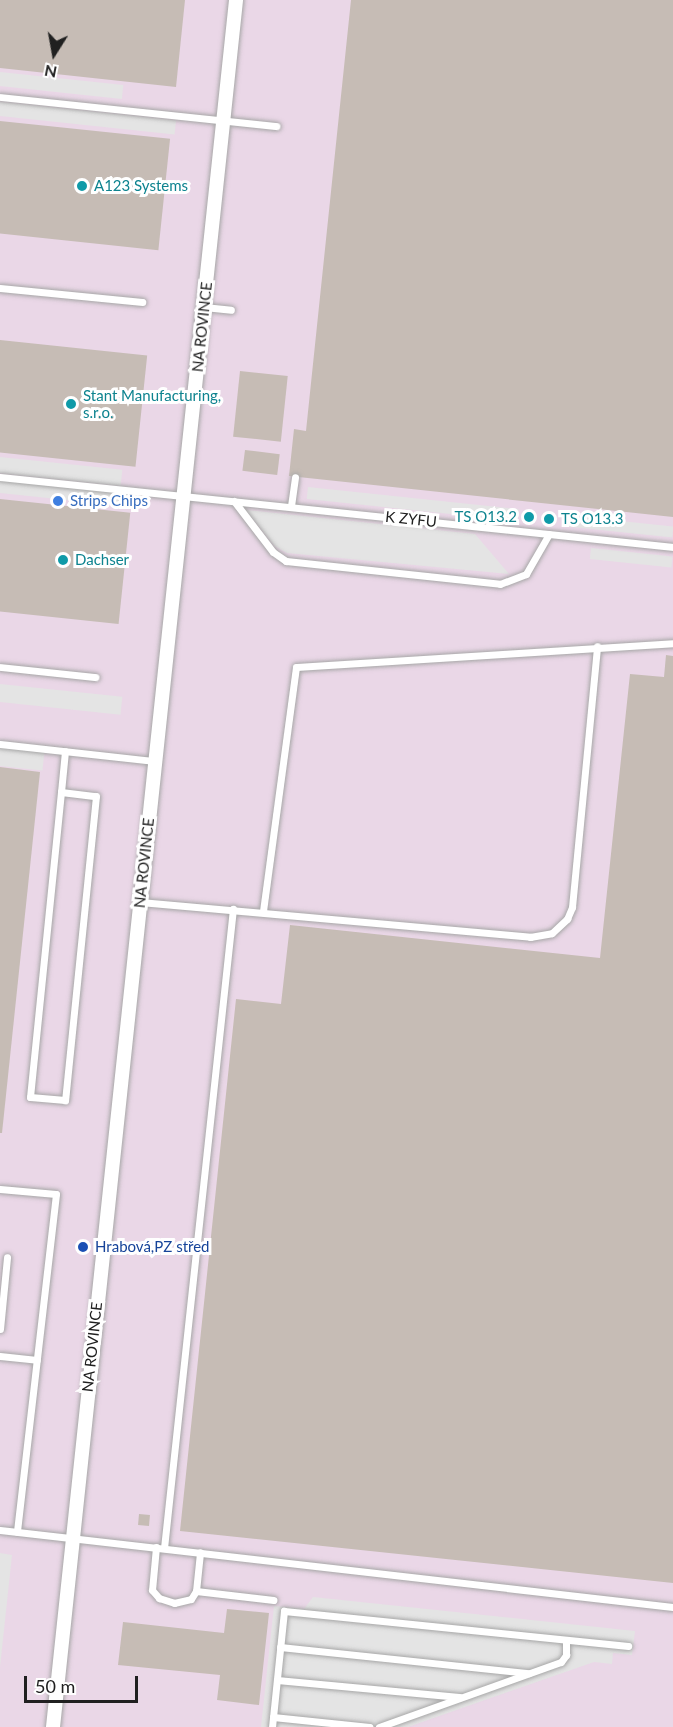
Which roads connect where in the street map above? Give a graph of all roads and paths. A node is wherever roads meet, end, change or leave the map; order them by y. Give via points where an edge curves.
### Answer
1 (236, 0) edge
2 (0, 97) edge
3 (222, 121) junction
4 (276, 126) dead end
5 (0, 288) edge
6 (142, 302) dead end
7 (204, 307) junction
8 (231, 310) dead end
9 (0, 477) edge
10 (295, 477) dead end
11 (185, 496) junction
12 (234, 501) junction
13 (291, 506) junction
14 (549, 534) junction
15 (673, 547) edge
16 (673, 643) edge
17 (597, 646) junction
18 (0, 667) edge
19 (95, 677) dead end
20 (0, 744) edge
21 (65, 751) junction
22 (155, 761) junction
23 (61, 792) junction
24 (140, 902) junction
25 (233, 909) junction
26 (263, 911) junction
27 (0, 1189) edge
28 (7, 1257) dead end
29 (0, 1329) edge
30 (0, 1356) edge
31 (37, 1360) junction
32 (0, 1530) edge
33 (17, 1532) junction
34 (72, 1538) junction
35 (160, 1548) junction
36 (200, 1552) junction
37 (196, 1591) junction
38 (273, 1600) dead end
39 (673, 1607) edge
40 (567, 1640) junction
41 (628, 1646) dead end
42 (280, 1647) junction
43 (530, 1673) junction
44 (277, 1680) junction
45 (461, 1697) junction
46 (273, 1717) junction
47 (53, 1727) edge
48 (272, 1727) edge
49 (369, 1727) edge
50 (379, 1727) edge

1 - 3 street, NA ROVINCE
2 - 3 lane
3 - 4 lane
3 - 7 street, NA ROVINCE
5 - 6 lane
7 - 8 lane
7 - 11 street, NA ROVINCE
9 - 11 lane, K ZYFU
10 - 13 lane
11 - 12 lane, K ZYFU
11 - 22 street, NA ROVINCE
12 - 13 lane, K ZYFU
12 - 14 lane via 273,552 286,561 429,577 512,582 535,564
13 - 14 lane, K ZYFU
14 - 15 lane, K ZYFU
16 - 17 lane
17 - 26 lane via 296,667
17 - 26 lane via 572,908 561,927 530,937
18 - 19 lane
20 - 21 lane
21 - 22 lane
21 - 23 lane
22 - 24 street, NA ROVINCE
23 - 23 lane via 30,1097 65,1100 96,796
24 - 25 lane
24 - 34 street, NA ROVINCE
25 - 26 lane
25 - 35 lane
27 - 31 lane via 56,1194
28 - 29 lane
30 - 31 lane
31 - 33 lane
32 - 33 lane
33 - 34 lane
34 - 35 lane
34 - 47 street, NA ROVINCE
35 - 36 lane
35 - 37 lane via 152,1590 159,1598 184,1602
36 - 37 lane
36 - 39 lane
37 - 38 lane
40 - 41 lane
40 - 42 lane via 284,1611
40 - 43 lane via 561,1662
42 - 43 lane
42 - 44 lane
43 - 45 lane
44 - 45 lane
44 - 46 lane
45 - 50 lane
46 - 48 lane
46 - 49 lane

